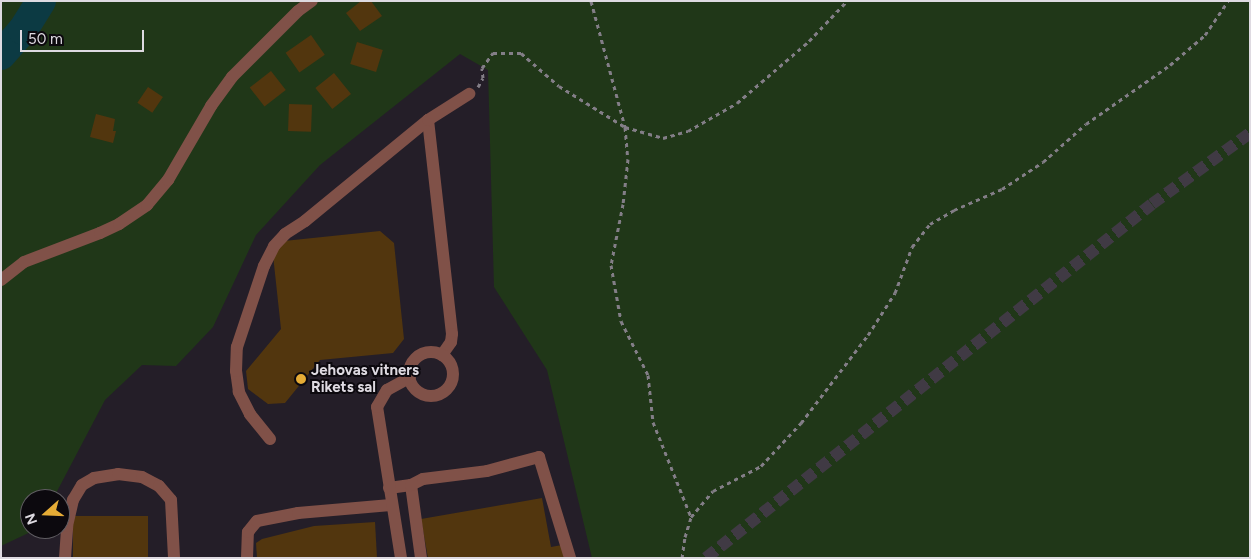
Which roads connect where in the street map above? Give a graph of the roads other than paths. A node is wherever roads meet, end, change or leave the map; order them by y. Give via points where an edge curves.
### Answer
1 (312, 1) edge
2 (469, 94) road end
3 (428, 120) junction
4 (1, 280) edge
5 (442, 355) junction
6 (410, 376) junction
7 (270, 439) dead end
8 (410, 485) junction
9 (389, 488) junction
10 (391, 505) junction
11 (65, 558) edge
12 (174, 558) edge
13 (247, 558) edge
14 (400, 558) edge
15 (421, 558) edge
16 (570, 558) edge

1 - 4 lane via 232,77 211,106 168,180 147,205 120,224 24,262
2 - 3 lane
3 - 5 lane via 451,325 451,342
3 - 7 lane via 285,234 269,255 237,347 236,371 240,392 250,414
5 - 6 lane via 431,352 421,355 413,362
5 - 6 lane via 451,365 453,375 449,386 441,393 431,396 420,392
6 - 9 lane via 387,390 377,407
8 - 9 lane
8 - 15 lane
8 - 16 lane via 424,479 487,471 540,457
9 - 10 lane
10 - 13 lane via 298,513 257,521 248,532
10 - 14 lane
11 - 12 lane via 73,500 82,485 94,478 118,474 142,477 159,486 171,500

